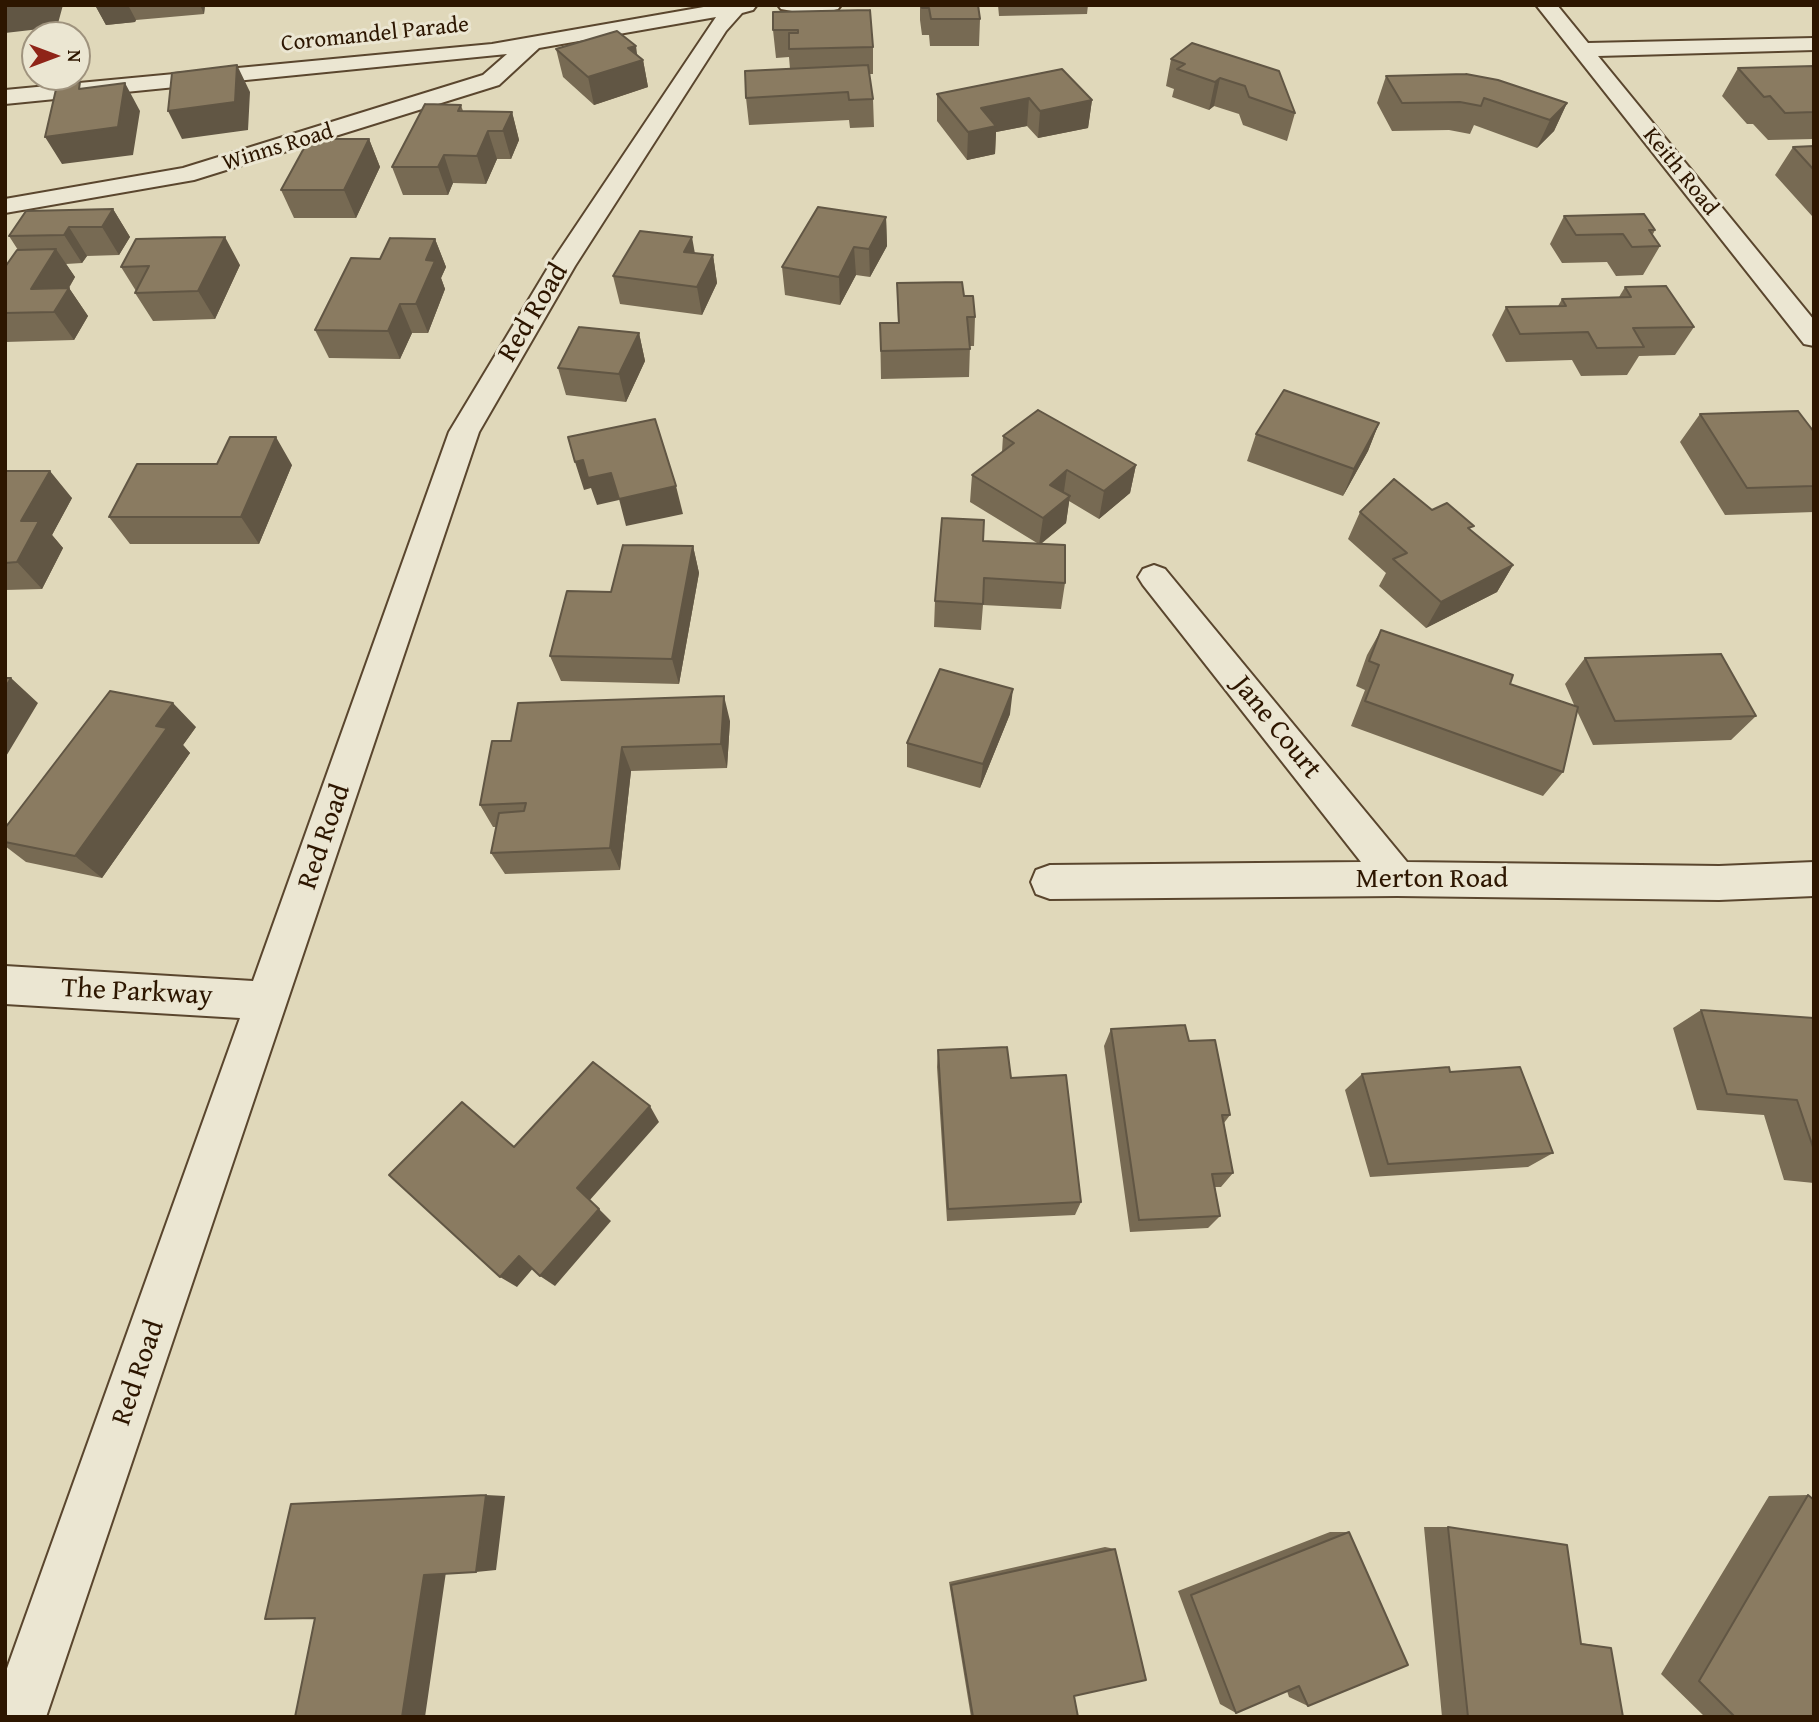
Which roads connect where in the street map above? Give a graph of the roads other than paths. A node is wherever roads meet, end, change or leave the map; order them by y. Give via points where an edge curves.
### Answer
1 (788, 5) edge
2 (831, 5) edge
3 (1546, 5) edge
4 (741, 7) edge
5 (1814, 44) edge
6 (1582, 50) junction
7 (500, 58) junction
8 (5, 97) edge
9 (5, 206) edge
10 (1814, 338) edge
11 (1154, 577) dead end
12 (1397, 879) junction
13 (1814, 879) edge
14 (1050, 882) dead end
15 (5, 985) edge
16 (269, 1001) junction
17 (19, 1717) edge

1 - 2 street via 814,9
3 - 6 street, Keith Road
4 - 7 street, Winns Road via 532,43
4 - 16 street, Red Road via 718,28 562,266 464,432
5 - 6 street
6 - 10 street, Keith Road
7 - 8 street, Coromandel Parade
7 - 9 street, Winns Road via 491,80 186,175
11 - 12 street, Jane Court
12 - 13 street, Merton Road via 1719,883
12 - 14 street, Merton Road
15 - 16 street, The Parkway
16 - 17 street, Red Road

